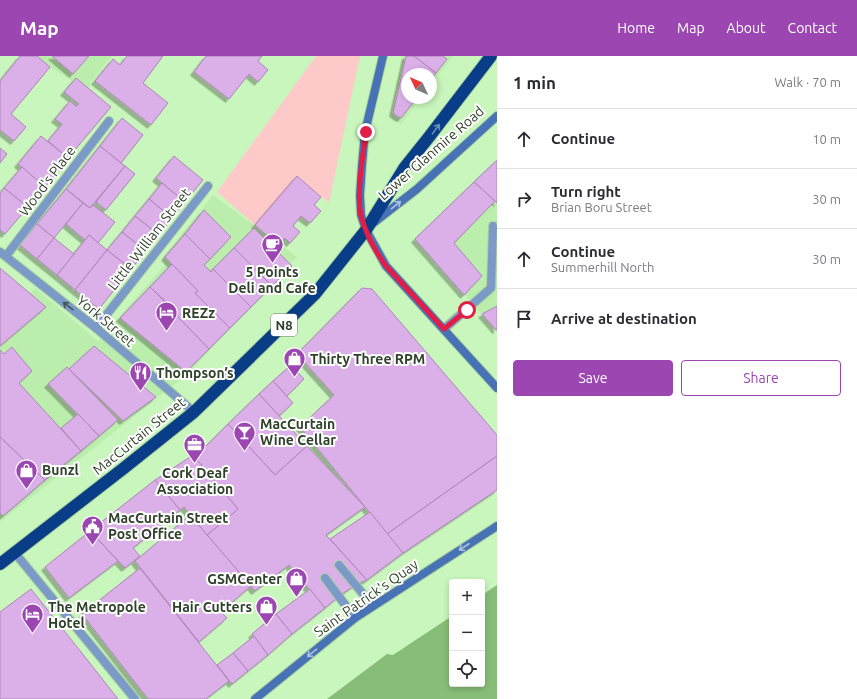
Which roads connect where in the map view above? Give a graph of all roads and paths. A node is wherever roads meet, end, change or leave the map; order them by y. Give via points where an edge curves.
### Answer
1 (383, 56) edge
2 (491, 56) edge
3 (497, 116) edge
4 (109, 121) dead end
5 (208, 186) dead end
6 (494, 226) dead end
7 (366, 230) junction
8 (3, 254) edge
9 (96, 328) junction
10 (444, 329) junction
11 (497, 388) edge
12 (194, 412) junction
13 (497, 526) edge
14 (15, 552) junction
15 (0, 564) edge
16 (339, 565) dead end
17 (325, 578) dead end
18 (374, 606) junction
19 (355, 618) junction
20 (135, 699) edge
21 (255, 699) edge

1 - 7 main road via 366,132 362,165 361,214
7 -> 2 highway, Lower Glanmire Road / N8 via 405,168
7 -> 3 main road, Lower Glanmire Road via 417,189
4 - 8 street, Wood's Place
5 - 9 street, Little William Street
6 - 10 street via 491,288
7 - 10 main road via 386,266
7 - 12 highway, MacCurtain Street / N8 via 321,287
9 -> 8 street, York Street
9 - 12 street, York Street
10 - 11 main road
12 - 14 highway, MacCurtain Street / N8
13 -> 18 main road, Saint Patrick's Quay
14 - 15 highway, MacCurtain Street / N8
14 - 20 street
16 - 18 street
17 - 19 street
18 - 19 main road, Saint Patrick's Quay
19 -> 21 main road, Saint Patrick's Quay

